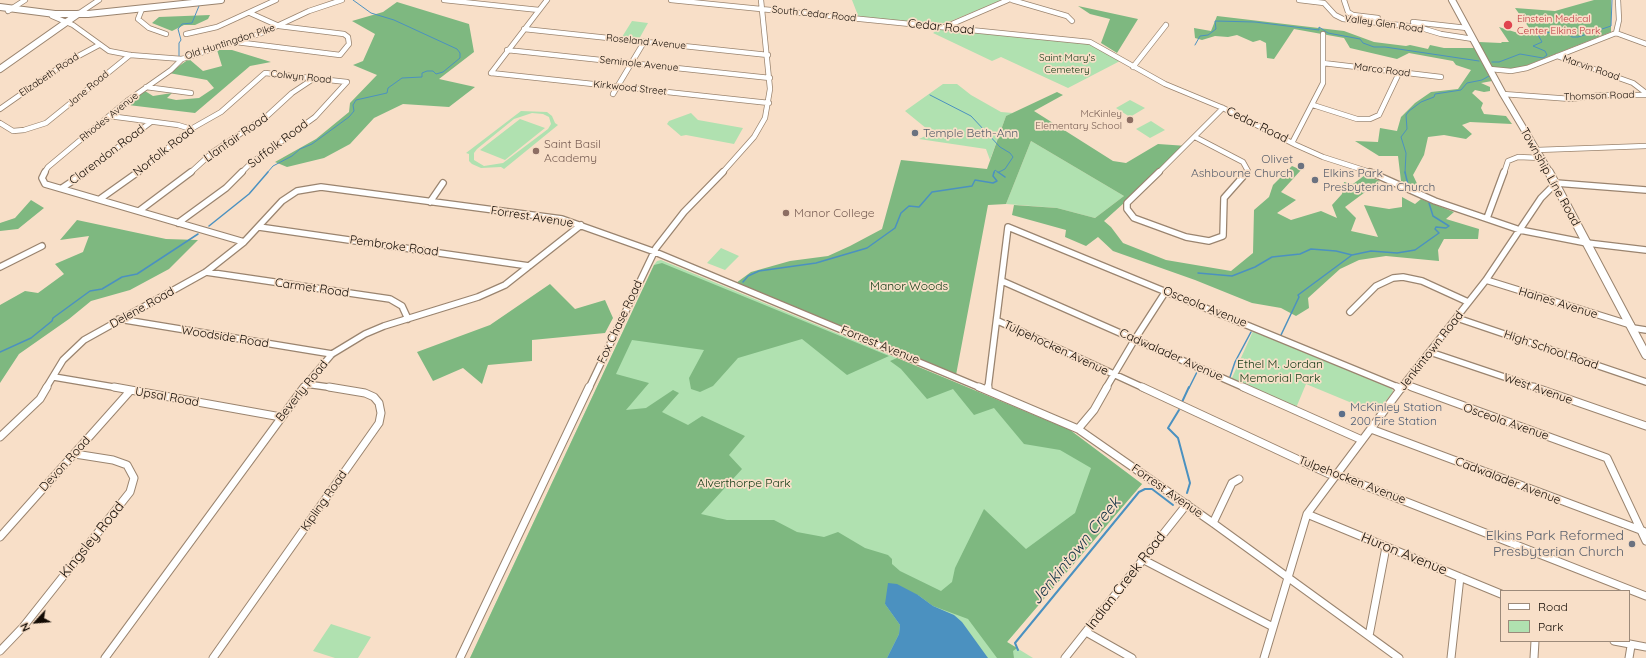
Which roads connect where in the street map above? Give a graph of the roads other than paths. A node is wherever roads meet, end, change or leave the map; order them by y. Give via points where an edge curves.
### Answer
1 (25, 0) edge
2 (99, 0) edge
3 (221, 0) edge
4 (276, 0) edge
5 (342, 0) edge
6 (444, 0) edge
7 (547, 0) edge
8 (671, 0) edge
9 (762, 0) edge
10 (1008, 0) edge
11 (1012, 0) edge
12 (1300, 0) edge
13 (1344, 0) edge
14 (1452, 0) edge
15 (1618, 0) edge
16 (0, 9) edge
17 (142, 9) junction
18 (762, 9) junction
19 (10, 10) junction
20 (539, 10) junction
21 (250, 13) junction
22 (52, 16) junction
23 (77, 16) junction
24 (866, 20) joint
25 (1072, 21) dead end
26 (69, 22) junction
27 (954, 23) junction
28 (1166, 25) dead end
29 (280, 26) junction
30 (935, 26) junction
31 (945, 27) junction
32 (1468, 28) junction
33 (524, 29) junction
34 (960, 29) junction
35 (1616, 33) junction
36 (166, 34) dead end
37 (186, 34) dead end
38 (1323, 34) dead end
39 (1473, 39) junction
40 (236, 42) junction
41 (644, 42) junction
42 (1646, 44) edge
43 (99, 45) junction
44 (508, 50) junction
45 (130, 55) junction
46 (768, 55) junction
47 (1557, 56) junction
48 (182, 59) junction
49 (632, 63) junction
50 (1324, 63) junction
51 (1133, 67) junction
52 (0, 69) edge
53 (1490, 69) junction
54 (1399, 72) junction
55 (265, 74) joint
56 (1441, 77) dead end
57 (770, 78) junction
58 (313, 79) junction
59 (337, 81) joint
60 (616, 86) junction
61 (146, 87) junction
62 (191, 93) dead end
63 (613, 94) dead end
64 (1503, 94) junction
65 (1646, 94) edge
66 (769, 103) junction
67 (1313, 105) junction
68 (1223, 108) junction
69 (0, 109) edge
70 (109, 116) junction
71 (151, 122) junction
72 (0, 123) edge
73 (190, 130) junction
74 (1195, 137) junction
75 (1292, 143) junction
76 (1646, 146) edge
77 (1537, 150) junction
78 (1542, 158) junction
79 (443, 183) dead end
80 (1556, 183) junction
81 (62, 188) junction
82 (1646, 190) edge
83 (297, 191) joint
84 (100, 199) junction
85 (430, 202) junction
86 (139, 211) junction
87 (1487, 218) junction
88 (178, 223) junction
89 (582, 225) junction
90 (259, 226) junction
91 (1520, 230) junction
92 (244, 242) junction
93 (1587, 243) junction
94 (42, 246) dead end
95 (1646, 250) edge
96 (655, 252) junction
97 (529, 266) junction
98 (0, 267) edge
99 (206, 272) junction
100 (1486, 280) junction
101 (1002, 281) junction
102 (1166, 291) junction
103 (1468, 302) junction
104 (1350, 312) dead end
105 (1457, 318) junction
106 (119, 319) junction
107 (408, 319) junction
108 (998, 321) junction
109 (1632, 327) junction
110 (1646, 330) edge
111 (1135, 339) junction
112 (1430, 352) junction
113 (332, 354) junction
114 (1646, 355) edge
115 (1114, 375) junction
116 (54, 378) junction
117 (1646, 382) edge
118 (306, 384) junction
119 (1403, 387) junction
120 (988, 390) junction
121 (130, 391) junction
122 (281, 417) junction
123 (1646, 426) edge
124 (1078, 429) junction
125 (1370, 429) junction
126 (0, 437) edge
127 (1362, 440) junction
128 (75, 454) junction
129 (1338, 475) junction
130 (1239, 479) dead end
131 (1187, 504) junction
132 (1308, 514) junction
133 (1213, 523) junction
134 (1644, 531) edge
135 (0, 537) edge
136 (1646, 541) edge
137 (1386, 547) junction
138 (1142, 559) junction
139 (1460, 577) junction
140 (1288, 579) junction
141 (1500, 594) edge
142 (1646, 596) edge
143 (1273, 627) junction
144 (1086, 632) junction
145 (1369, 636) junction
146 (1535, 642) edge
147 (1617, 642) edge
148 (1631, 646) junction
149 (1646, 647) edge
150 (0, 651) edge
151 (105, 658) edge
152 (213, 658) edge
153 (460, 658) edge
154 (1065, 658) edge
155 (1132, 658) edge
156 (1264, 658) edge
157 (1399, 658) edge
158 (1451, 658) edge
159 (1534, 658) edge
160 (1629, 658) edge

1 - 19 street
2 - 23 street
3 - 17 main road
4 - 21 street
5 - 29 street, Old Huntingdon Pike via 309,11
6 - 20 street
7 - 20 street
8 - 18 street, South Cedar Road
9 - 18 street, Fox Chase Road
10 - 27 street
11 - 25 street via 1067,16
12 - 39 street, Valley Glen Road via 1324,4 1343,19 1418,27
13 - 32 street via 1348,12 1353,15
14 - 32 main road, Township Line Road
15 - 35 street via 1619,20
16 - 19 main road
17 - 23 main road
17 - 36 street via 138,19 149,28
18 - 24 street, South Cedar Road
18 - 46 street, Fox Chase Road
19 - 22 main road
19 - 23 main road
20 - 33 street
21 - 29 street
21 - 37 street via 217,27
22 - 23 main road
22 - 26 street, Old Huntingdon Pike
23 - 26 main road
24 - 30 street, Cedar Road
26 - 43 street, Old Huntingdon Pike
26 - 52 main road
27 - 30 street
27 - 31 street
27 - 34 street
28 - 51 street
29 - 40 street, Old Huntingdon Pike
29 - 40 street via 344,34 348,37 349,44 340,55
30 - 31 street, Cedar Road
31 - 34 street, Cedar Road
32 - 39 main road, Township Line Road
33 - 41 street, Roseland Avenue
33 - 44 street
34 - 51 street, Cedar Road via 1090,42
35 - 42 street
35 - 47 street
38 - 50 street
39 - 53 main road, Township Line Road
40 - 48 street, Old Huntingdon Pike
41 - 46 street, Roseland Avenue
41 - 49 street
43 - 45 street, Old Huntingdon Pike via 109,51
43 - 69 street, Elizabeth Road via 67,62
44 - 49 street, Seminole Avenue
44 - 60 street, Kirkwood Street via 491,73
45 - 48 street, Old Huntingdon Pike
45 - 72 street, Jane Road via 46,123 13,131
46 - 57 street, Fox Chase Road
47 - 53 street via 1527,68 1511,71
47 - 65 street, Marvin Road via 1633,83
48 - 61 street, Rhodes Avenue
49 - 57 street, Seminole Avenue
49 - 60 street
50 - 54 street, Marco Road
50 - 67 street via 1324,84
51 - 68 street, Cedar Road via 1165,84
53 - 64 main road, Township Line Road
54 - 56 street, Marco Road
54 - 67 street via 1379,115 1370,119 1357,119
55 - 58 street, Colwyn Road
55 - 73 street, Norfolk Road via 222,112
57 - 66 street, Fox Chase Road
58 - 59 street, Colwyn Road
58 - 86 street, Llanfair Road via 292,93 267,116 213,152 183,179
59 - 88 street, Suffolk Road via 347,82 346,86 315,117 250,164 226,188
60 - 63 street
60 - 66 street, Kirkwood Street
61 - 62 street
61 - 70 street, Rhodes Avenue
64 - 65 street, Thomson Road via 1571,99
64 - 77 main road, Township Line Road
66 - 96 street, Fox Chase Road via 756,135 672,225
67 - 75 street
68 - 74 street
68 - 75 street, Cedar Road
70 - 71 street
70 - 81 street, Rhodes Avenue via 43,174 45,184
71 - 73 street via 178,125
71 - 81 street, Clarendon Road via 106,158
73 - 84 street, Norfolk Road via 156,159
74 - 74 street via 1248,167 1247,174 1224,198 1222,236 1208,241 1186,237 1141,221 1134,218 1127,209 1127,203
75 - 87 street, Cedar Road via 1323,157 1370,172 1435,201
76 - 77 street
77 - 78 main road, Township Line Road
78 - 80 main road, Township Line Road
78 - 87 street via 1518,157 1508,161
79 - 85 street
80 - 82 street
80 - 91 street, Jenkintown Road via 1541,198
80 - 93 main road, Township Line Road
81 - 84 street
83 - 85 street, Forrest Avenue via 321,187
83 - 90 street, Delene Road via 282,201
84 - 86 street
85 - 89 street, Forrest Avenue via 562,219
86 - 88 street
87 - 91 street, Cedar Road
88 - 92 street
89 - 96 street, Forrest Avenue
89 - 97 street, Beverly Road
90 - 92 street, Delene Road
90 - 97 street, Pembroke Road
91 - 93 street, Cedar Road
91 - 100 street, Jenkintown Road
92 - 99 street, Delene Road
93 - 95 street, Cedar Road
93 - 109 main road, Township Line Road
94 - 98 street
96 - 120 street, Forrest Avenue
96 - 153 street, Fox Chase Road
97 - 107 street, Beverly Road via 493,291
99 - 106 street, Delene Road
99 - 107 street, Carmet Road via 390,299 402,306
100 - 103 street, Jenkintown Road
100 - 109 street, Haines Avenue
101 - 102 street, Osceola Avenue via 1008,227
101 - 108 street
101 - 111 street, Cadwalader Avenue
102 - 111 street
102 - 119 street, Osceola Avenue
103 - 104 street via 1422,281 1403,277 1393,278 1376,286
103 - 105 street, Jenkintown Road
105 - 112 street, Jenkintown Road
105 - 117 street, High School Road
106 - 113 street, Woodside Road
106 - 116 street, Delene Road via 84,340 63,360
107 - 113 street, Beverly Road via 365,334
108 - 115 street, Tulpehocken Avenue
108 - 120 street
109 - 110 street, Haines Avenue
109 - 114 main road, Township Line Road
111 - 115 street
111 - 127 street, Cadwalader Avenue
112 - 119 street, Jenkintown Road
112 - 123 street, West Avenue
113 - 118 street, Beverly Road
115 - 124 street via 1094,410
115 - 129 street, Tulpehocken Avenue via 1329,474
116 - 121 street, Upsal Road
116 - 126 street, Delene Road via 40,399
118 - 122 street, Beverly Road
118 - 152 street, Kipling Road via 365,393 374,397 382,413 379,423
119 - 125 street, Jenkintown Road
119 - 134 street, Osceola Avenue via 1607,458
120 - 124 street, Forrest Avenue
121 - 122 street, Upsal Road
121 - 128 street, Devon Road
122 - 151 street, Beverly Road
124 - 131 street, Forrest Avenue
125 - 127 street, Jenkintown Road
125 - 134 street, Cadwalader Avenue
127 - 129 street, Jenkintown Road
128 - 135 street, Devon Road
128 - 150 street, Kingsley Road via 127,465 134,478 130,492 23,627
129 - 132 street, Jenkintown Road
129 - 142 street, Tulpehocken Avenue
130 - 133 street via 1232,483
131 - 133 street, Forrest Avenue
131 - 138 street, Indian Creek Road
132 - 137 street, Huron Avenue
132 - 140 street, Jenkintown Road
133 - 140 street, Forrest Avenue
134 - 136 street
137 - 139 street, Huron Avenue
137 - 145 street
138 - 143 street
138 - 144 street, Indian Creek Road
139 - 141 street, Huron Avenue
139 - 158 street
140 - 143 street, Jenkintown Road
140 - 145 street, Forrest Avenue
143 - 156 street, Jenkintown Road
144 - 154 street, Indian Creek Road
144 - 155 street
145 - 157 street, Forrest Avenue
146 - 159 street
147 - 148 street
148 - 149 street
148 - 160 street

